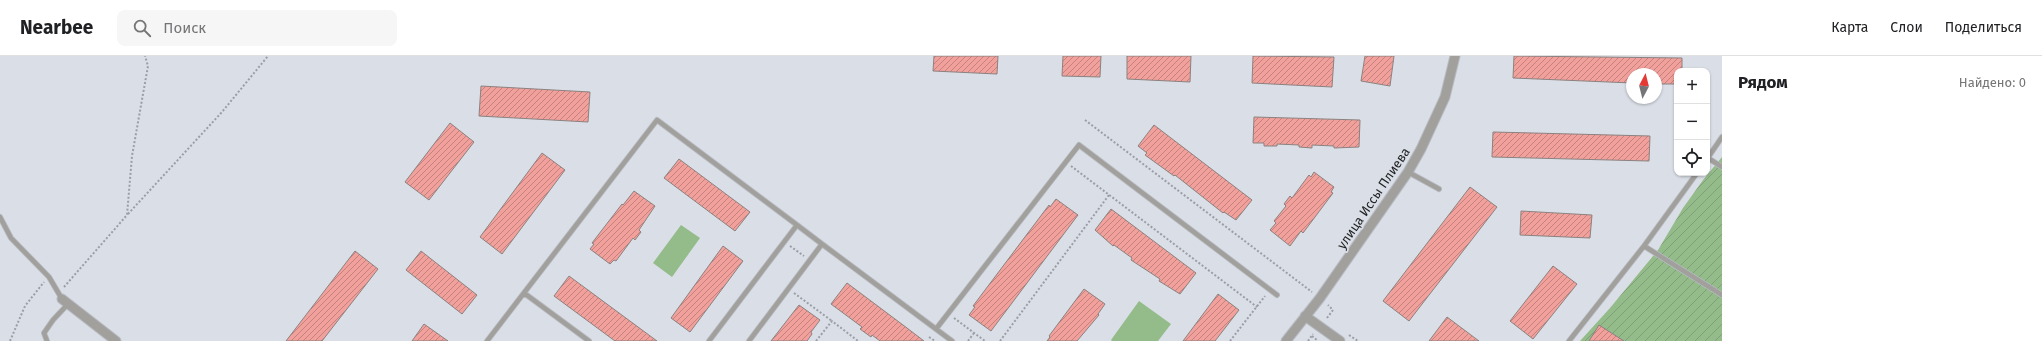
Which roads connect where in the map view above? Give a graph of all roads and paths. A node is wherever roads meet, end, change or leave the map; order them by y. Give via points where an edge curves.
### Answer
1 (146, 56) edge
2 (268, 56) edge
3 (1456, 56) edge
4 (1085, 120) dead end
5 (1722, 137) edge
6 (1710, 154) edge
7 (1710, 160) edge
8 (1066, 162) junction
9 (1722, 167) edge
10 (1408, 172) junction
11 (1695, 176) edge
12 (1439, 189) dead end
13 (1109, 195) junction
14 (127, 215) junction
15 (0, 217) edge
16 (797, 225) junction
17 (785, 241) junction
18 (822, 244) junction
19 (1644, 246) junction
20 (810, 260) junction
21 (49, 277) junction
22 (788, 288) junction
23 (1270, 290) junction
24 (524, 293) junction
25 (1277, 295) dead end
26 (1722, 295) edge
27 (1320, 298) junction
28 (63, 299) junction
29 (1257, 306) junction
30 (948, 313) junction
31 (1305, 316) junction
32 (1326, 319) dead end
33 (832, 321) junction
34 (936, 329) junction
35 (974, 333) junction
36 (1312, 336) dead end
37 (929, 337) dead end
38 (1336, 340) edge
39 (10, 341) edge
40 (47, 341) edge
41 (116, 341) edge
42 (487, 341) edge
43 (588, 341) edge
44 (709, 341) edge
45 (749, 341) edge
46 (816, 341) edge
47 (858, 341) edge
48 (935, 341) edge
49 (952, 341) edge
50 (968, 341) edge
51 (985, 341) edge
52 (1000, 341) edge
53 (1230, 341) edge
54 (1286, 341) edge
55 (1318, 341) edge
56 (1569, 341) edge

1 - 14 path via 148,66 132,156
2 - 14 path via 222,112
3 - 10 street, улица Иссы Плиева via 1445,97
4 - 27 path
5 - 6 lane
7 - 9 lane
8 - 13 path
8 - 23 lane via 1079,145
8 - 30 lane
10 - 12 lane
10 - 27 street, улица Иссы Плиева
11 - 19 lane
13 - 29 path
13 - 52 path
14 - 28 path
15 - 21 lane via 11,238
16 - 17 lane
16 - 18 lane
16 - 24 lane via 658,120
17 - 20 path
17 - 44 lane
18 - 20 lane
18 - 34 lane
19 - 26 lane
19 - 56 lane
20 - 22 lane
21 - 28 lane
21 - 39 path via 25,306
22 - 33 path
22 - 45 lane
23 - 25 lane
23 - 29 path
24 - 42 lane
24 - 43 lane
27 - 31 street, улица Иссы Плиева
27 - 32 path via 1333,310
28 - 40 lane via 44,334
28 - 41 street
29 - 53 path
30 - 34 lane
30 - 35 path
31 - 38 street
31 - 54 street, улица Иссы Плиева
33 - 46 path
33 - 47 path
34 - 49 lane
35 - 50 path
35 - 51 path
36 - 55 path
37 - 48 path

